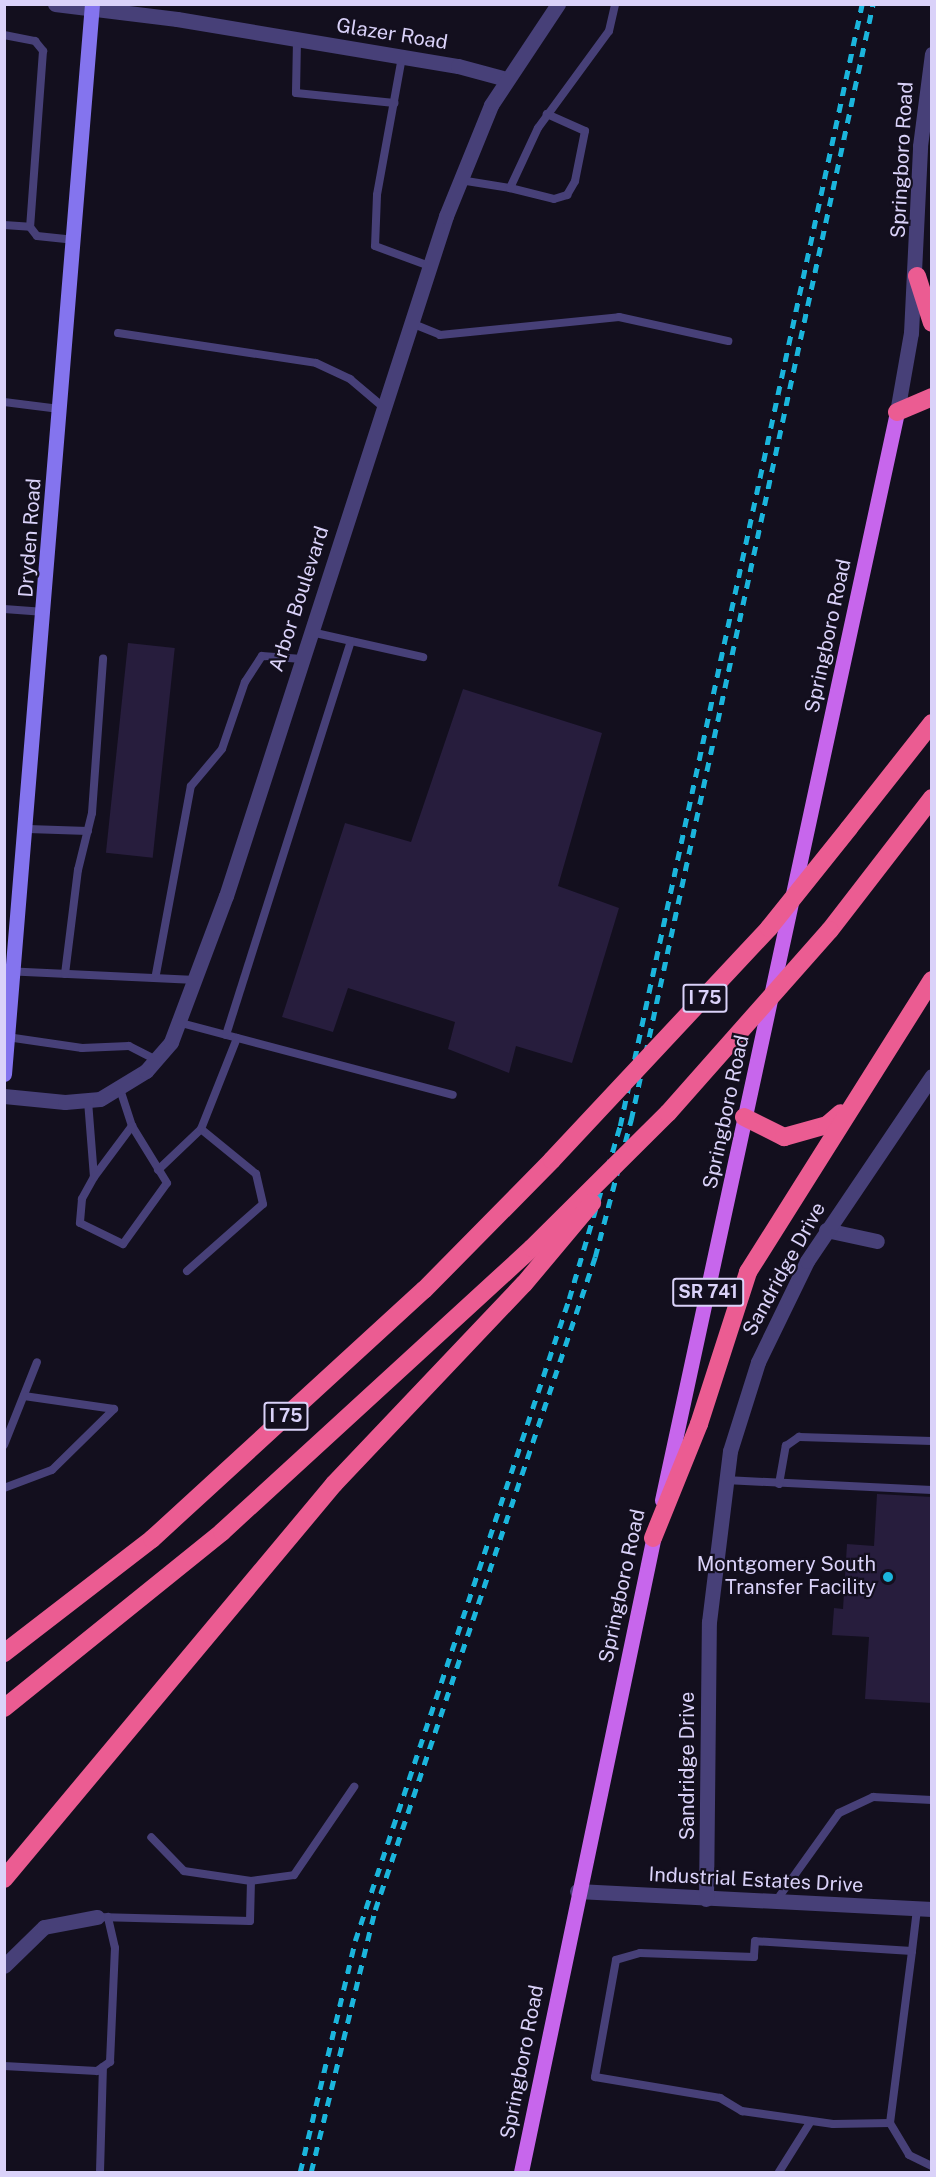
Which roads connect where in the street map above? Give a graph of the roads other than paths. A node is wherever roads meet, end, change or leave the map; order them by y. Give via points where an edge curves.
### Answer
1 (55, 4) edge
2 (558, 4) edge
3 (615, 4) edge
4 (92, 6) edge
5 (4, 34) edge
6 (297, 40) junction
7 (932, 54) edge
8 (402, 57) junction
9 (506, 79) junction
10 (394, 103) junction
11 (547, 114) junction
12 (460, 180) junction
13 (510, 188) junction
14 (4, 225) edge
15 (30, 227) junction
16 (74, 241) junction
17 (429, 266) junction
18 (917, 276) junction
19 (410, 323) junction
20 (932, 323) edge
21 (118, 333) dead end
22 (728, 341) dead end
23 (932, 397) edge
24 (4, 402) edge
25 (382, 406) junction
26 (61, 409) junction
27 (897, 412) junction
28 (4, 609) edge
29 (46, 612) junction
30 (311, 632) junction
31 (351, 641) junction
32 (423, 657) dead end
33 (103, 658) dead end
34 (302, 659) junction
35 (932, 723) edge
36 (932, 798) edge
37 (28, 829) junction
38 (88, 831) junction
39 (8, 970) edge
40 (65, 974) junction
41 (156, 974) junction
42 (196, 980) junction
43 (932, 981) edge
44 (181, 1023) junction
45 (226, 1035) junction
46 (8, 1037) junction
47 (237, 1038) junction
48 (157, 1060) junction
49 (4, 1074) edge
50 (932, 1076) edge
51 (120, 1089) junction
52 (453, 1095) dead end
53 (4, 1096) edge
54 (857, 1096) junction
55 (88, 1101) junction
56 (668, 1113) junction
57 (744, 1117) junction
58 (132, 1126) junction
59 (201, 1130) junction
60 (158, 1170) junction
61 (94, 1177) junction
62 (826, 1230) junction
63 (877, 1241) dead end
64 (187, 1271) dead end
65 (37, 1362) dead end
66 (24, 1396) junction
67 (932, 1441) edge
68 (4, 1445) edge
69 (724, 1480) junction
70 (779, 1484) junction
71 (4, 1488) edge
72 (932, 1490) edge
73 (653, 1538) junction
74 (4, 1653) edge
75 (4, 1708) edge
76 (354, 1787) dead end
77 (932, 1800) edge
78 (151, 1837) dead end
79 (4, 1879) edge
80 (251, 1881) junction
81 (578, 1891) junction
82 (706, 1899) junction
83 (776, 1902) junction
84 (924, 1909) edge
85 (102, 1917) junction
86 (912, 1951) junction
87 (4, 1966) edge
88 (4, 2067) edge
89 (103, 2067) junction
90 (811, 2121) junction
91 (890, 2123) junction
92 (932, 2166) edge
93 (100, 2172) edge
94 (521, 2172) edge
95 (779, 2172) edge

1 - 4 street, Glazer Road
2 - 9 street, Arbor Boulevard
3 - 11 lane via 609,31
4 - 6 street, Glazer Road
4 - 16 main road, Dryden Road
5 - 15 lane via 35,40 43,51
6 - 8 street, Glazer Road
6 - 10 lane via 296,93
7 - 18 street, Springboro Road via 920,146
8 - 9 street, Glazer Road
8 - 10 lane
9 - 12 street, Arbor Boulevard
10 - 17 lane via 377,195 375,246
11 - 13 lane
11 - 13 lane via 585,131 567,195 554,199
12 - 13 lane
12 - 17 street, Arbor Boulevard
14 - 15 lane
15 - 16 lane via 38,236
16 - 26 main road, Dryden Road
17 - 19 street, Arbor Boulevard
18 - 20 highway
18 - 27 street, Springboro Road
19 - 22 lane via 440,335 619,316
19 - 25 street, Arbor Boulevard
21 - 25 lane via 316,363 350,379
23 - 27 highway
24 - 26 lane
25 - 30 street, Arbor Boulevard
26 - 29 main road, Dryden Road
27 - 57 main road, Springboro Road / SR 741
28 - 29 lane
29 - 37 main road, Dryden Road
30 - 31 lane
30 - 34 street, Arbor Boulevard
31 - 32 lane
31 - 45 lane
33 - 38 lane
34 - 41 lane via 262,656 245,682 222,749 190,786
34 - 42 street, Arbor Boulevard
35 - 74 highway, I 75, bridge via 770,928 424,1290 160,1531
36 - 56 highway, I 75, bridge via 830,930
37 - 38 lane
37 - 39 main road, Dryden Road
38 - 40 lane via 78,870
39 - 40 lane
39 - 46 main road, Dryden Road
40 - 41 lane
41 - 42 lane
42 - 44 street, Arbor Boulevard
43 - 54 highway
44 - 45 lane
44 - 48 street, Arbor Boulevard
45 - 47 lane
46 - 48 lane via 82,1048 129,1046
46 - 49 main road, Dryden Road
47 - 52 lane
47 - 59 lane
48 - 51 street, Arbor Boulevard
50 - 62 street, Sandridge Drive
51 - 55 street, Arbor Boulevard
51 - 58 lane
53 - 55 street, Arbor Boulevard
54 - 57 highway via 827,1125 801,1136 766,1132
54 - 73 highway via 748,1272 699,1424
55 - 61 lane
56 - 75 highway, I 75, bridge via 532,1248 222,1532
56 - 79 highway, bridge via 524,1284 334,1484
57 - 73 main road, Springboro Road / SR 741
58 - 60 lane
58 - 61 lane
59 - 60 lane
59 - 64 lane via 256,1174 263,1204
60 - 61 lane via 167,1183 123,1244 80,1223 82,1199
62 - 63 street
62 - 69 street, Sandridge Drive via 758,1362
65 - 66 lane
66 - 68 lane
66 - 71 lane via 114,1409 52,1470
67 - 70 lane via 800,1437 786,1446
69 - 70 lane
69 - 82 street, Sandridge Drive via 709,1622
70 - 72 lane
73 - 81 main road, Springboro Road / SR 741
76 - 80 lane via 294,1875
77 - 83 lane via 873,1797 839,1812
78 - 80 lane via 184,1871
80 - 85 lane via 250,1921
81 - 82 street, Industrial Estates Drive
81 - 94 main road, Springboro Road / SR 741
82 - 83 street, Industrial Estates Drive
83 - 84 street, Industrial Estates Drive
84 - 86 lane
85 - 87 street via 44,1927
85 - 89 lane via 115,1948 110,2062
86 - 90 lane via 755,1941 754,1957 640,1953 616,1960 595,2077 720,2098 742,2111
86 - 91 lane
88 - 89 lane via 97,2071
89 - 93 lane
90 - 91 lane
90 - 95 lane
91 - 92 lane via 909,2155

